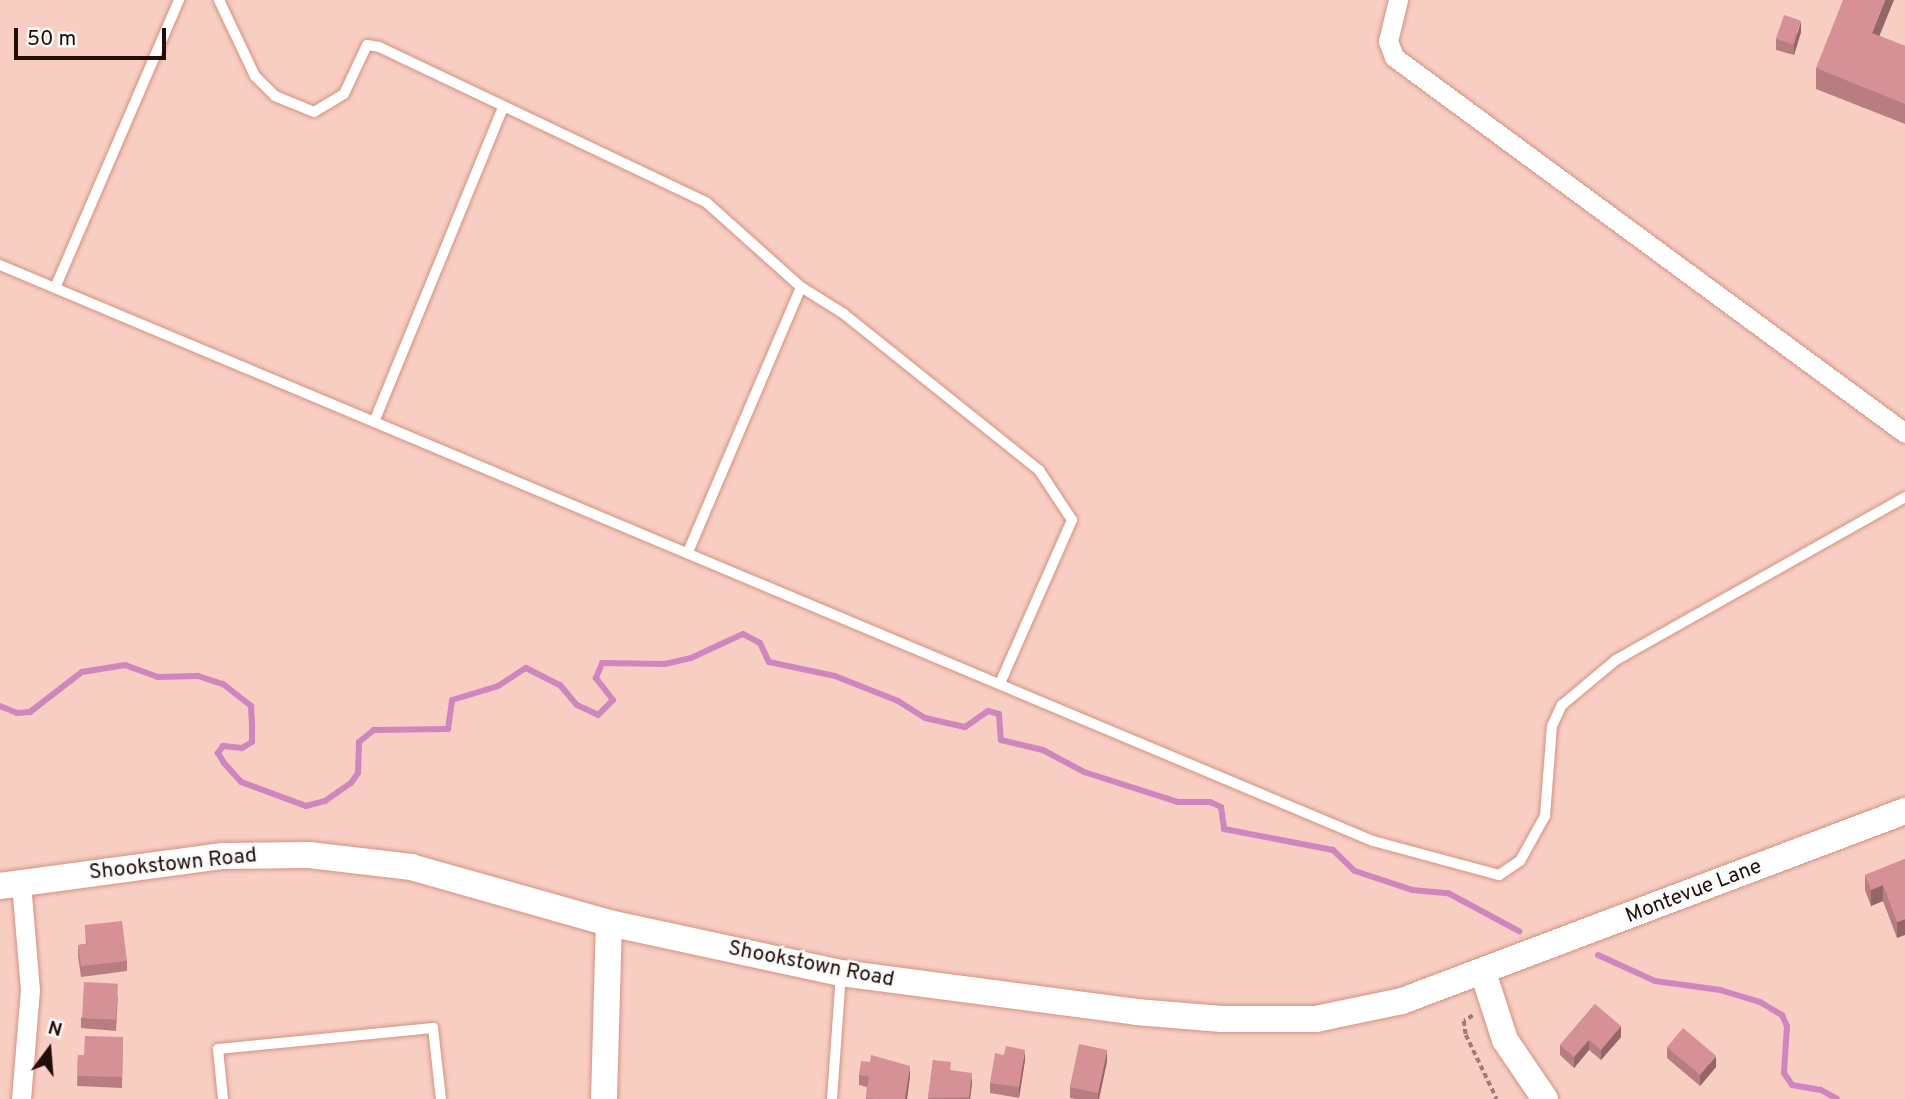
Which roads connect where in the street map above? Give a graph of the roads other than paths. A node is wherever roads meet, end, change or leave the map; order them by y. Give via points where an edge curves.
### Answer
1 (179, 0) edge
2 (219, 0) edge
3 (1398, 0) edge
4 (503, 108) junction
5 (0, 265) edge
6 (801, 287) junction
7 (55, 288) junction
8 (374, 422) junction
9 (1905, 433) edge
10 (1905, 497) edge
11 (688, 552) junction
12 (1000, 682) junction
13 (1905, 811) edge
14 (11, 885) edge
15 (609, 923) junction
16 (1482, 972) junction
17 (841, 974) junction
18 (21, 1099) edge
19 (223, 1099) edge
20 (441, 1099) edge
21 (604, 1099) edge
22 (832, 1099) edge
23 (1545, 1099) edge

1 - 7 lane
2 - 4 lane via 255,76 275,96 314,112 344,94 367,46
3 - 9 street via 1388,41 1394,57
4 - 6 lane via 706,203
4 - 8 lane
5 - 7 lane
6 - 11 lane
6 - 12 lane via 844,314 1039,470 1072,520
7 - 8 lane
8 - 11 lane
10 - 12 lane via 1616,660 1562,705 1552,726 1545,816 1520,861 1499,875 1373,841
11 - 12 lane
13 - 16 street, Montevue Lane
14 - 15 street, Shookstown Road via 223,856 309,855 411,867
14 - 18 street via 30,990
15 - 17 street, Shookstown Road
15 - 21 street
16 - 17 street, Shookstown Road via 1402,1001 1316,1019 1136,1012
16 - 23 street via 1505,1040
17 - 22 lane
19 - 20 lane via 218,1049 433,1028

